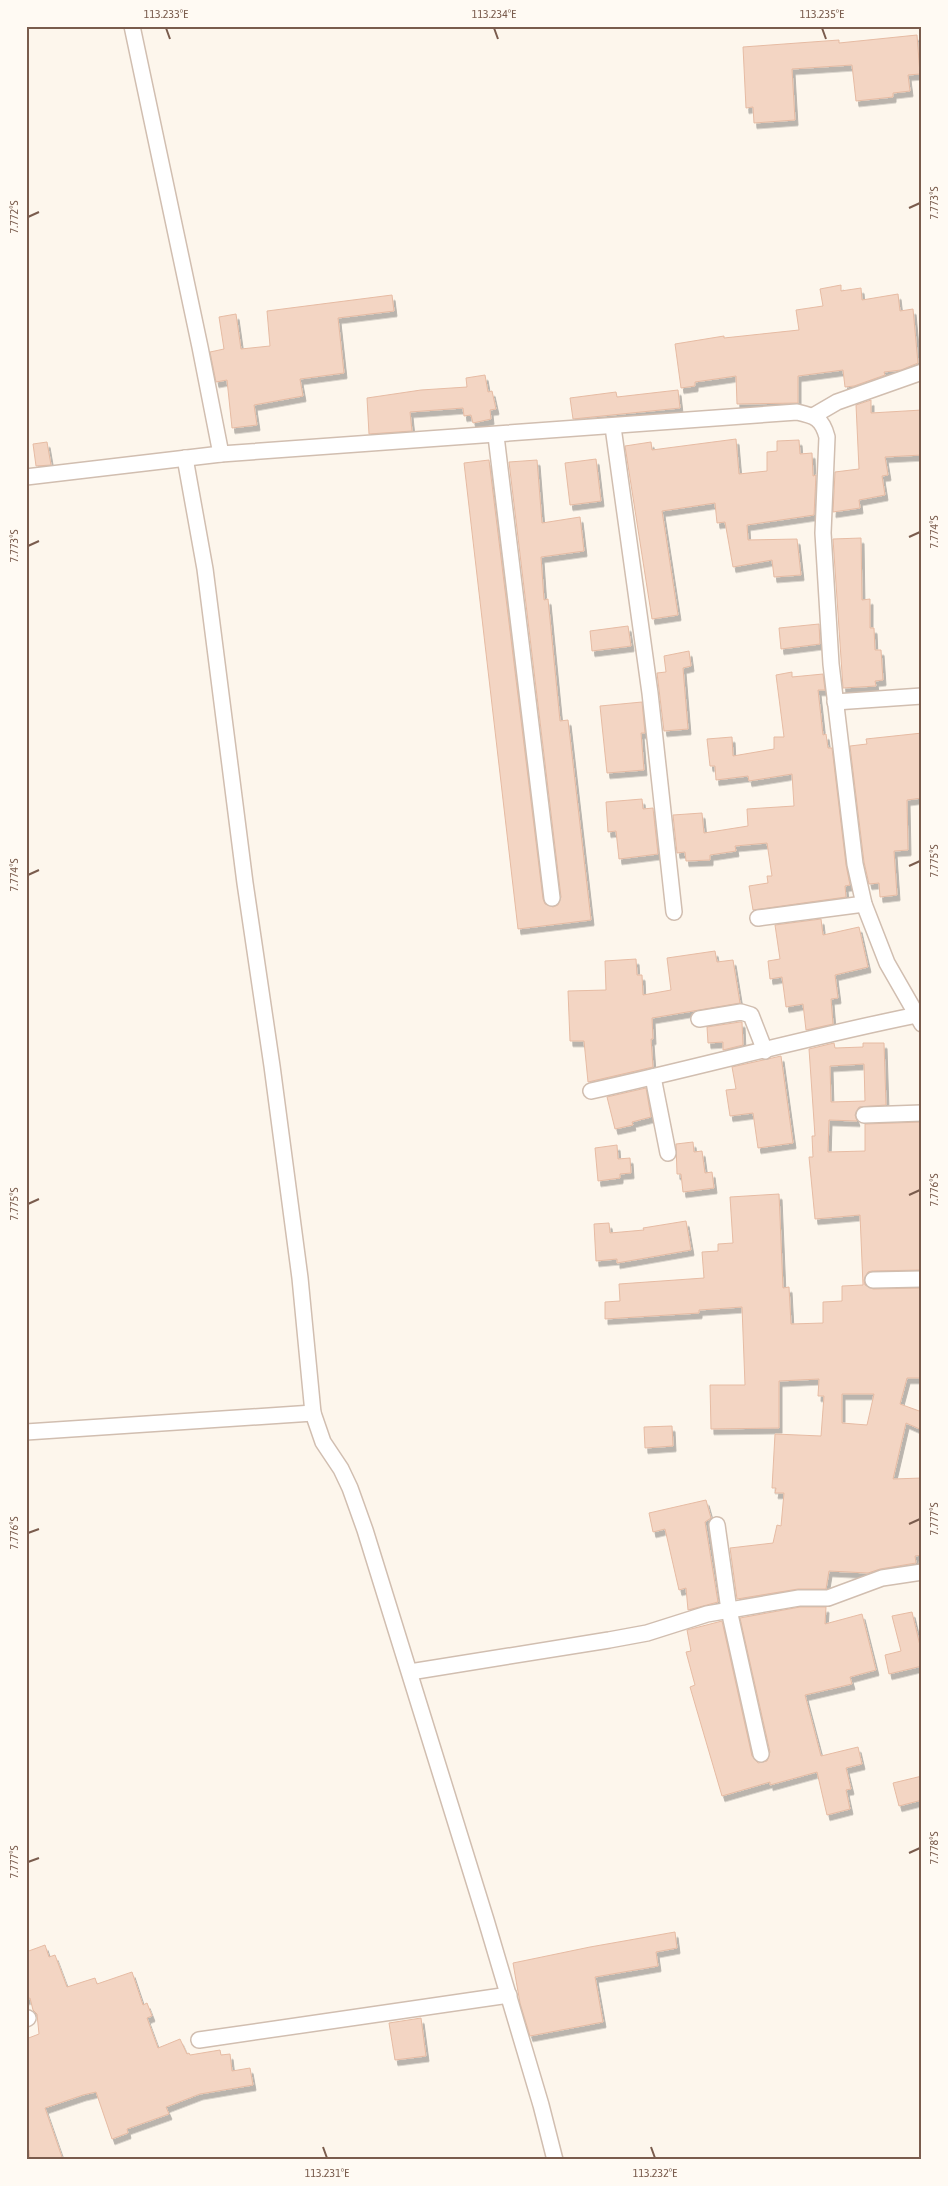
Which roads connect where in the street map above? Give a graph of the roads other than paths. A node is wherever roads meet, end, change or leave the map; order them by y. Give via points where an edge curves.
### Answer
1 (132, 26) edge
2 (922, 372) edge
3 (813, 416) junction
4 (613, 427) junction
5 (496, 436) junction
6 (222, 454) junction
7 (185, 458) junction
8 (26, 477) edge
9 (922, 696) edge
10 (835, 702) junction
11 (552, 898) dead end
12 (864, 904) junction
13 (674, 912) dead end
14 (758, 918) dead end
15 (699, 1019) dead end
16 (920, 1019) edge
17 (765, 1051) junction
18 (653, 1077) junction
19 (591, 1091) dead end
20 (922, 1113) edge
21 (864, 1115) dead end
22 (668, 1153) dead end
23 (922, 1279) edge
24 (873, 1280) dead end
25 (313, 1413) junction
26 (26, 1432) edge
27 (717, 1524) dead end
28 (922, 1572) edge
29 (729, 1610) junction
30 (410, 1672) junction
31 (761, 1754) dead end
32 (509, 1996) junction
33 (199, 2040) dead end
34 (555, 2160) edge

1 - 6 street
2 - 3 street via 837,402
3 - 4 street via 797,412
3 - 10 street via 824,426 827,437 823,533
4 - 5 street
4 - 13 street via 650,692
5 - 6 street
5 - 11 street
6 - 7 street
7 - 8 street
7 - 25 street via 205,569 274,1075 300,1278
9 - 10 street
10 - 12 street via 855,864
12 - 14 street
12 - 16 street via 887,963
15 - 17 street via 741,1012 751,1015
16 - 17 street via 854,1028
17 - 18 street
18 - 19 street
18 - 22 street
20 - 21 street
23 - 24 street
25 - 26 street
25 - 30 street via 323,1442 350,1488
27 - 29 street
28 - 29 street via 882,1578 828,1598 798,1598
29 - 30 street via 647,1633
29 - 31 street
30 - 32 street
32 - 33 street
32 - 34 street

